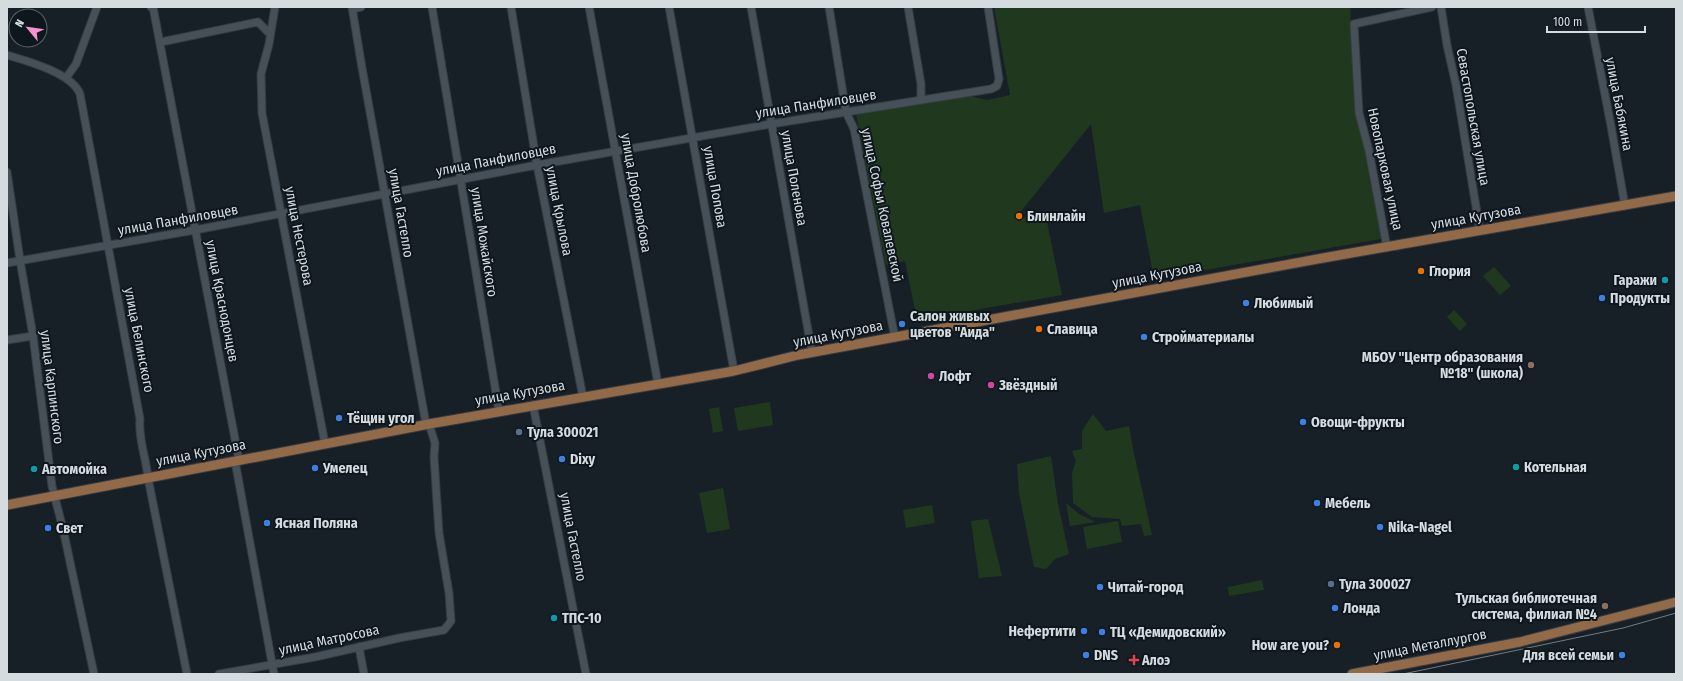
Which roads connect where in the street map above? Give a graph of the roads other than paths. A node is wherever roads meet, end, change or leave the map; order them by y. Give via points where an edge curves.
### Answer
1 (97, 7) edge
2 (152, 7) edge
3 (275, 7) edge
4 (361, 7) edge
5 (432, 7) edge
6 (511, 7) edge
7 (589, 7) edge
8 (669, 7) edge
9 (751, 7) edge
10 (829, 7) edge
11 (908, 7) edge
12 (988, 7) edge
13 (1432, 7) edge
14 (1441, 7) edge
15 (1588, 7) edge
16 (352, 8) edge
17 (270, 34) junction
18 (161, 42) junction
19 (7, 55) edge
20 (66, 78) junction
21 (921, 100) junction
22 (846, 112) junction
23 (771, 124) junction
24 (693, 138) junction
25 (615, 152) junction
26 (537, 165) junction
27 (7, 172) edge
28 (462, 180) junction
29 (9, 190) edge
30 (385, 194) junction
31 (1676, 196) edge
32 (1625, 206) junction
33 (282, 214) junction
34 (195, 230) junction
35 (1480, 231) junction
36 (108, 245) junction
37 (1387, 248) junction
38 (20, 260) junction
39 (7, 263) edge
40 (33, 336) junction
41 (895, 338) junction
42 (7, 340) edge
43 (812, 353) junction
44 (734, 371) junction
45 (658, 384) junction
46 (583, 397) junction
47 (533, 405) junction
48 (499, 411) junction
49 (427, 424) junction
50 (325, 444) junction
51 (237, 461) junction
52 (148, 478) junction
53 (54, 496) junction
54 (7, 505) edge
55 (1676, 602) edge
56 (444, 630) joint
57 (359, 647) junction
58 (273, 665) junction
59 (94, 674) edge
60 (187, 674) edge
61 (219, 674) edge
62 (274, 674) edge
63 (364, 674) edge
64 (586, 674) edge
65 (1352, 674) edge

1 - 20 street via 76,64
2 - 18 street, улица Краснодонцев
3 - 17 street, улица Нестерова
4 - 16 street
5 - 28 street, улица Можайского
6 - 26 street, улица Крылова
7 - 25 street, улица Добролюбова
8 - 24 street, улица Попова
9 - 23 street, улица Поленова
10 - 22 street, улица Софьи Ковалевской
11 - 21 street via 921,84
12 - 21 street, улица Панфиловцев via 999,79 997,86
13 - 37 street, Новопарковая улица via 1354,24 1359,113 1370,151
14 - 35 street, Севастопольская улица
15 - 32 street, улица Бабякина
16 - 30 street, улица Гастелло
17 - 18 street via 258,22
17 - 33 street, улица Нестерова via 261,74 262,113
18 - 34 street, улица Краснодонцев
19 - 20 street, улица Белинского
20 - 36 street, улица Белинского via 78,88 80,94
21 - 22 street, улица Панфиловцев
22 - 23 street, улица Панфиловцев
22 - 41 street, улица Софьи Ковалевской via 854,128
23 - 24 street, улица Панфиловцев
23 - 43 street, улица Поленова
24 - 25 street, улица Панфиловцев
24 - 44 street, улица Попова
25 - 26 street, улица Панфиловцев
25 - 45 street, улица Добролюбова
26 - 28 street, улица Панфиловцев
26 - 46 street, улица Крылова
27 - 29 street, улица Карпинского
28 - 30 street, улица Панфиловцев
28 - 48 street, улица Можайского
29 - 38 street, улица Карпинского
30 - 33 street, улица Панфиловцев
30 - 49 street, улица Гастелло
31 - 32 main road, улица Кутузова
32 - 35 main road, улица Кутузова
33 - 34 street, улица Панфиловцев
33 - 50 street, улица Нестерова
34 - 36 street, улица Панфиловцев
34 - 51 street, улица Краснодонцев
35 - 37 main road, улица Кутузова
36 - 38 street, улица Панфиловцев
36 - 52 street, улица Белинского via 140,419 140,440 146,458
37 - 41 main road, улица Кутузова
38 - 39 street, улица Панфиловцев
38 - 40 street, улица Карпинского
40 - 42 street
40 - 53 street, улица Карпинского
41 - 43 main road, улица Кутузова
43 - 44 main road, улица Кутузова
44 - 45 main road, улица Кутузова
45 - 46 main road, улица Кутузова
46 - 47 main road, улица Кутузова
47 - 48 main road, улица Кутузова
47 - 64 street, улица Гастелло
48 - 49 main road, улица Кутузова
49 - 50 main road, улица Кутузова
49 - 56 street, улица Гастелло via 435,443 439,533 449,593 451,621
50 - 51 main road, улица Кутузова
51 - 52 main road, улица Кутузова
51 - 58 street, улица Краснодонцев
52 - 53 main road, улица Кутузова
52 - 60 street, улица Белинского
53 - 54 main road, улица Кутузова
53 - 59 street, улица Карпинского
55 - 65 main road, улица Металлургов via 1520,642
56 - 57 street, улица Матросова
57 - 58 street, улица Матросова
57 - 63 street
58 - 61 street, улица Матросова
58 - 62 street, улица Краснодонцев

